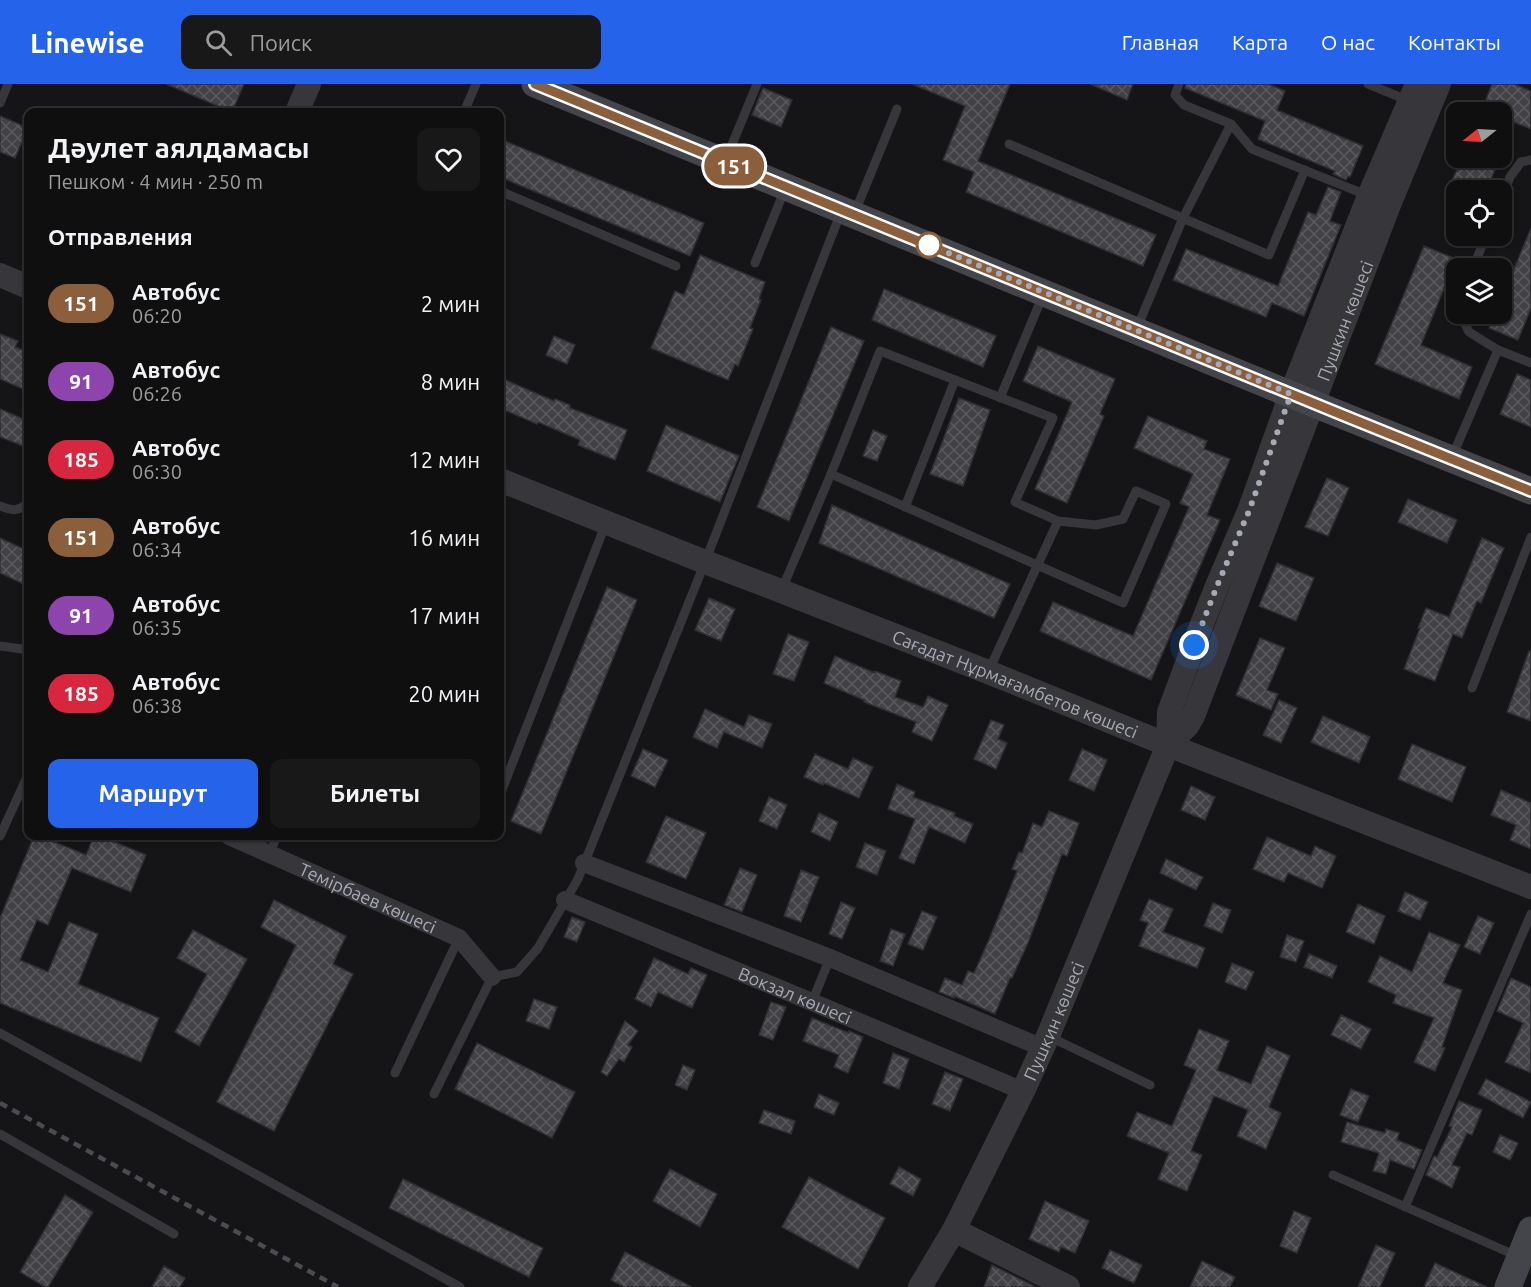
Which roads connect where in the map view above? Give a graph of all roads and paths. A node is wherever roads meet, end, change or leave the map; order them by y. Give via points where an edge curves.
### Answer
1 (8, 84) edge
2 (309, 84) edge
3 (476, 84) edge
4 (535, 84) edge
5 (758, 84) edge
6 (1179, 84) edge
7 (1368, 84) edge
8 (1438, 84) edge
9 (1413, 93) edge
10 (0, 102) edge
11 (299, 108) edge
12 (466, 108) edge
13 (897, 109) dead end
14 (1231, 124) junction
15 (1009, 144) dead end
16 (1531, 160) edge
17 (725, 162) junction
18 (1305, 171) junction
19 (1509, 180) edge
20 (786, 187) junction
21 (504, 193) edge
22 (1369, 196) junction
23 (848, 212) junction
24 (1183, 218) junction
25 (755, 263) dead end
26 (676, 266) dead end
27 (0, 275) edge
28 (24, 285) edge
29 (1043, 292) junction
30 (1464, 324) edge
31 (1136, 330) junction
32 (1498, 350) junction
33 (1530, 360) edge
34 (955, 380) junction
35 (1000, 398) junction
36 (1303, 399) junction
37 (1451, 460) junction
38 (831, 474) junction
39 (504, 482) edge
40 (1531, 491) edge
41 (0, 506) edge
42 (24, 506) edge
43 (905, 507) junction
44 (1058, 521) junction
45 (606, 523) junction
46 (1531, 537) edge
47 (705, 562) junction
48 (1038, 565) junction
49 (781, 591) junction
50 (0, 646) edge
51 (24, 649) edge
52 (988, 672) junction
53 (1472, 688) dead end
54 (1168, 745) junction
55 (24, 784) edge
56 (504, 785) edge
57 (0, 836) edge
58 (238, 840) edge
59 (275, 840) edge
60 (269, 854) junction
61 (584, 863) junction
62 (1531, 886) edge
63 (565, 900) junction
64 (1531, 914) edge
65 (459, 938) junction
66 (830, 958) junction
67 (492, 977) junction
68 (812, 1002) junction
69 (0, 1033) edge
70 (1045, 1042) junction
71 (395, 1073) dead end
72 (1150, 1085) dead end
73 (1023, 1091) junction
74 (434, 1094) dead end
75 (0, 1134) edge
76 (1333, 1176) dead end
77 (1405, 1207) junction
78 (954, 1230) junction
79 (1531, 1230) edge
80 (174, 1234) dead end
81 (1520, 1257) junction
82 (460, 1287) edge
83 (920, 1287) edge
84 (1068, 1287) edge
85 (1508, 1287) edge

1 - 10 lane
2 - 11 street
3 - 12 lane
4 - 17 main road
5 - 17 lane
6 - 14 lane via 1175,95 1184,105
7 - 9 lane
8 - 36 street, Пушкин көшесі
9 - 22 street, Пушкин көшесі
13 - 23 lane
14 - 18 lane via 1252,149
14 - 24 lane
15 - 24 lane
16 - 19 lane via 1521,162
17 - 20 main road
18 - 22 lane
18 - 24 lane via 1269,255
20 - 23 main road
20 - 25 lane
21 - 26 lane
22 - 36 street, Пушкин көшесі
23 - 29 main road
23 - 47 lane
24 - 31 lane
27 - 28 street
29 - 31 main road
29 - 35 lane
30 - 32 lane via 1468,332
31 - 36 main road
32 - 33 lane
32 - 37 lane
34 - 35 lane
34 - 38 lane via 880,351
34 - 43 lane
35 - 44 lane via 1053,418 1015,502
36 - 37 main road
36 - 54 street, Пушкин көшесі via 1259,515 1193,716 1178,719
37 - 40 main road
38 - 43 lane
38 - 49 lane
39 - 45 street, Сағадат Нұрмағамбетов көшесі
41 - 42 lane via 12,511
43 - 48 lane
44 - 48 lane
44 - 48 lane via 1096,525 1123,519 1136,491 1166,504 1122,603
45 - 47 street, Сағадат Нұрмағамбетов көшесі
45 - 56 lane
46 - 53 lane
47 - 49 street, Сағадат Нұрмағамбетов көшесі
47 - 61 lane
48 - 52 lane
49 - 52 street, Сағадат Нұрмағамбетов көшесі
50 - 51 lane
52 - 54 street, Сағадат Нұрмағамбетов көшесі
54 - 62 street, Сағадат Нұрмағамбетов көшесі
54 - 70 street, Пушкин көшесі
55 - 57 lane
58 - 60 street, Темірбаев көшесі
59 - 60 lane
60 - 65 street, Темірбаев көшесі
61 - 63 lane
61 - 66 street
63 - 67 lane via 538,948 517,972
63 - 68 street, Вокзал көшесі
64 - 77 lane
65 - 67 street, Темірбаев көшесі
65 - 71 lane
66 - 68 lane
66 - 70 street
67 - 74 lane
68 - 73 street, Вокзал көшесі
69 - 82 lane
70 - 72 lane
70 - 73 street, Пушкин көшесі
73 - 78 street, Пушкин көшесі
75 - 80 lane
76 - 77 lane
77 - 81 lane
78 - 83 street, Пушкин көшесі
78 - 84 street
79 - 81 main road
81 - 85 main road

